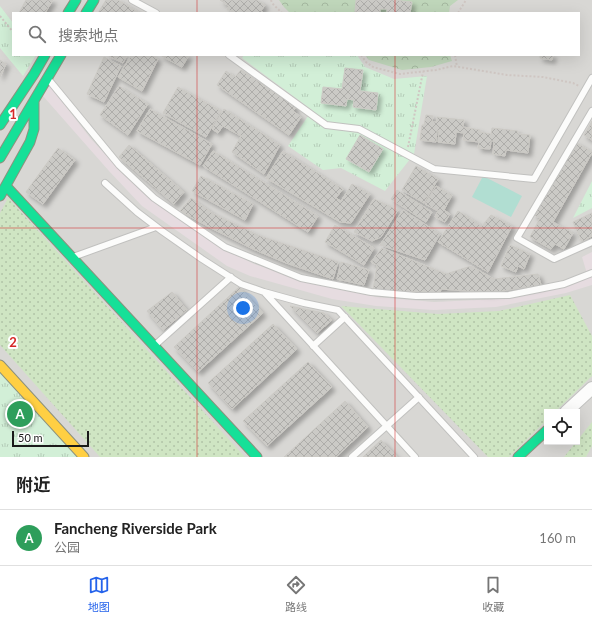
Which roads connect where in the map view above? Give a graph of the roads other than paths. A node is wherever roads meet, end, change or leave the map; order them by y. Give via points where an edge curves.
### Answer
1 (76, 0) edge
2 (94, 0) edge
3 (132, 0) edge
4 (69, 12) edge
5 (87, 12) edge
6 (154, 12) edge
7 (44, 56) edge
8 (60, 56) edge
9 (230, 56) edge
10 (592, 78) edge
11 (46, 82) junction
12 (26, 86) junction
13 (5, 102) dead end
14 (34, 102) junction
15 (592, 111) edge
16 (0, 124) edge
17 (0, 158) edge
18 (105, 183) dead end
19 (6, 186) junction
20 (0, 196) edge
21 (156, 227) junction
22 (592, 242) edge
23 (72, 257) junction
24 (592, 273) edge
25 (231, 277) junction
26 (264, 292) junction
27 (346, 318) junction
28 (154, 346) junction
29 (313, 346) junction
30 (0, 365) edge
31 (592, 388) edge
32 (419, 397) junction
33 (569, 409) edge
34 (387, 426) junction
35 (544, 433) edge
36 (84, 457) edge
37 (257, 457) edge
38 (352, 457) edge
39 (415, 457) edge
40 (474, 457) edge
41 (518, 457) edge

1 - 4 street
2 - 5 street
3 - 6 lane
7 - 12 street
8 - 11 street
9 - 10 lane via 326,125 359,129 434,169 534,179
11 - 14 street
11 - 24 lane via 119,165 154,198 225,247 301,278 371,292 416,296 509,295 564,284
12 - 13 street
12 - 16 street
14 - 17 street
14 - 19 street via 34,129 30,142
15 - 22 lane via 517,238 554,259
18 - 21 lane
19 - 20 street
19 - 23 street
21 - 23 lane
21 - 25 lane
23 - 28 street
25 - 26 lane via 241,284
25 - 28 lane
26 - 27 lane via 338,310
26 - 29 lane
27 - 29 lane
27 - 32 lane
28 - 37 street
29 - 34 lane
30 - 36 street
31 - 33 street
32 - 34 lane
32 - 40 lane
34 - 38 lane
34 - 39 lane
35 - 41 street

